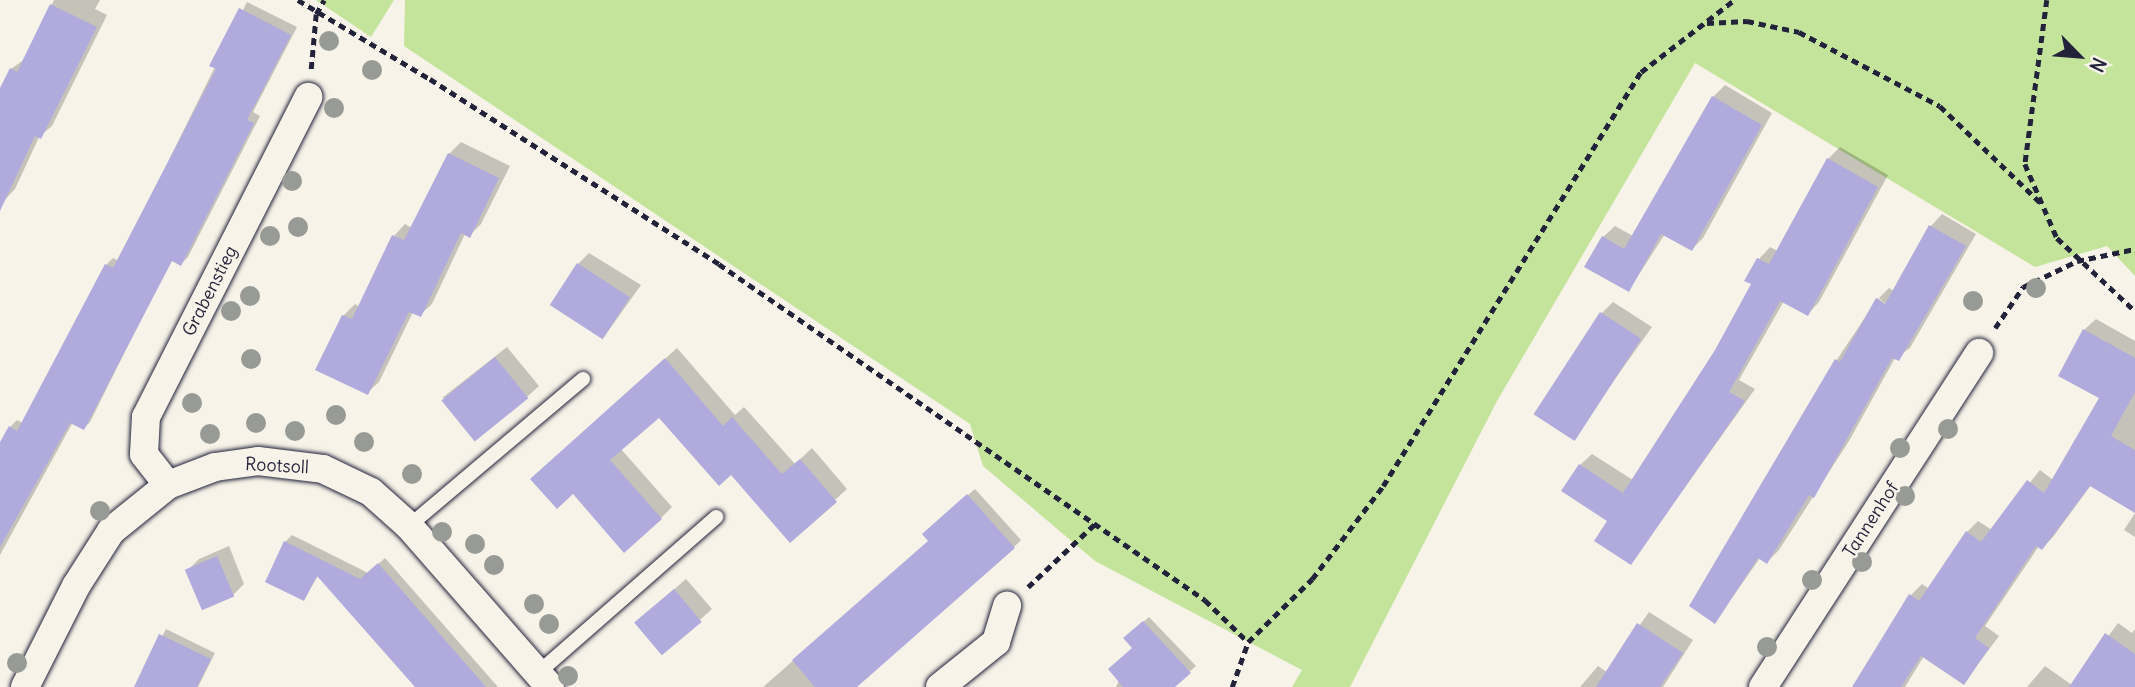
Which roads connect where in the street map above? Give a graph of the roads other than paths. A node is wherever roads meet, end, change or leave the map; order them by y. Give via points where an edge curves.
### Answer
1 (308, 97) road end
2 (1979, 352) road end
3 (583, 379) dead end
4 (168, 485) junction
5 (716, 517) dead end
6 (409, 526) junction
7 (1007, 606) road end
8 (544, 680) edge
9 (25, 687) edge
10 (940, 687) edge
11 (1763, 687) edge

1 - 4 street, Grabenstieg via 146,416 144,454
2 - 11 street, Tannenhof
3 - 6 lane
4 - 6 street, Rootsoll via 215,467 258,461 323,469 371,492
4 - 9 street, Rootsoll via 111,531 76,586
5 - 8 lane
6 - 8 street, Rootsoll
7 - 10 street via 996,642

